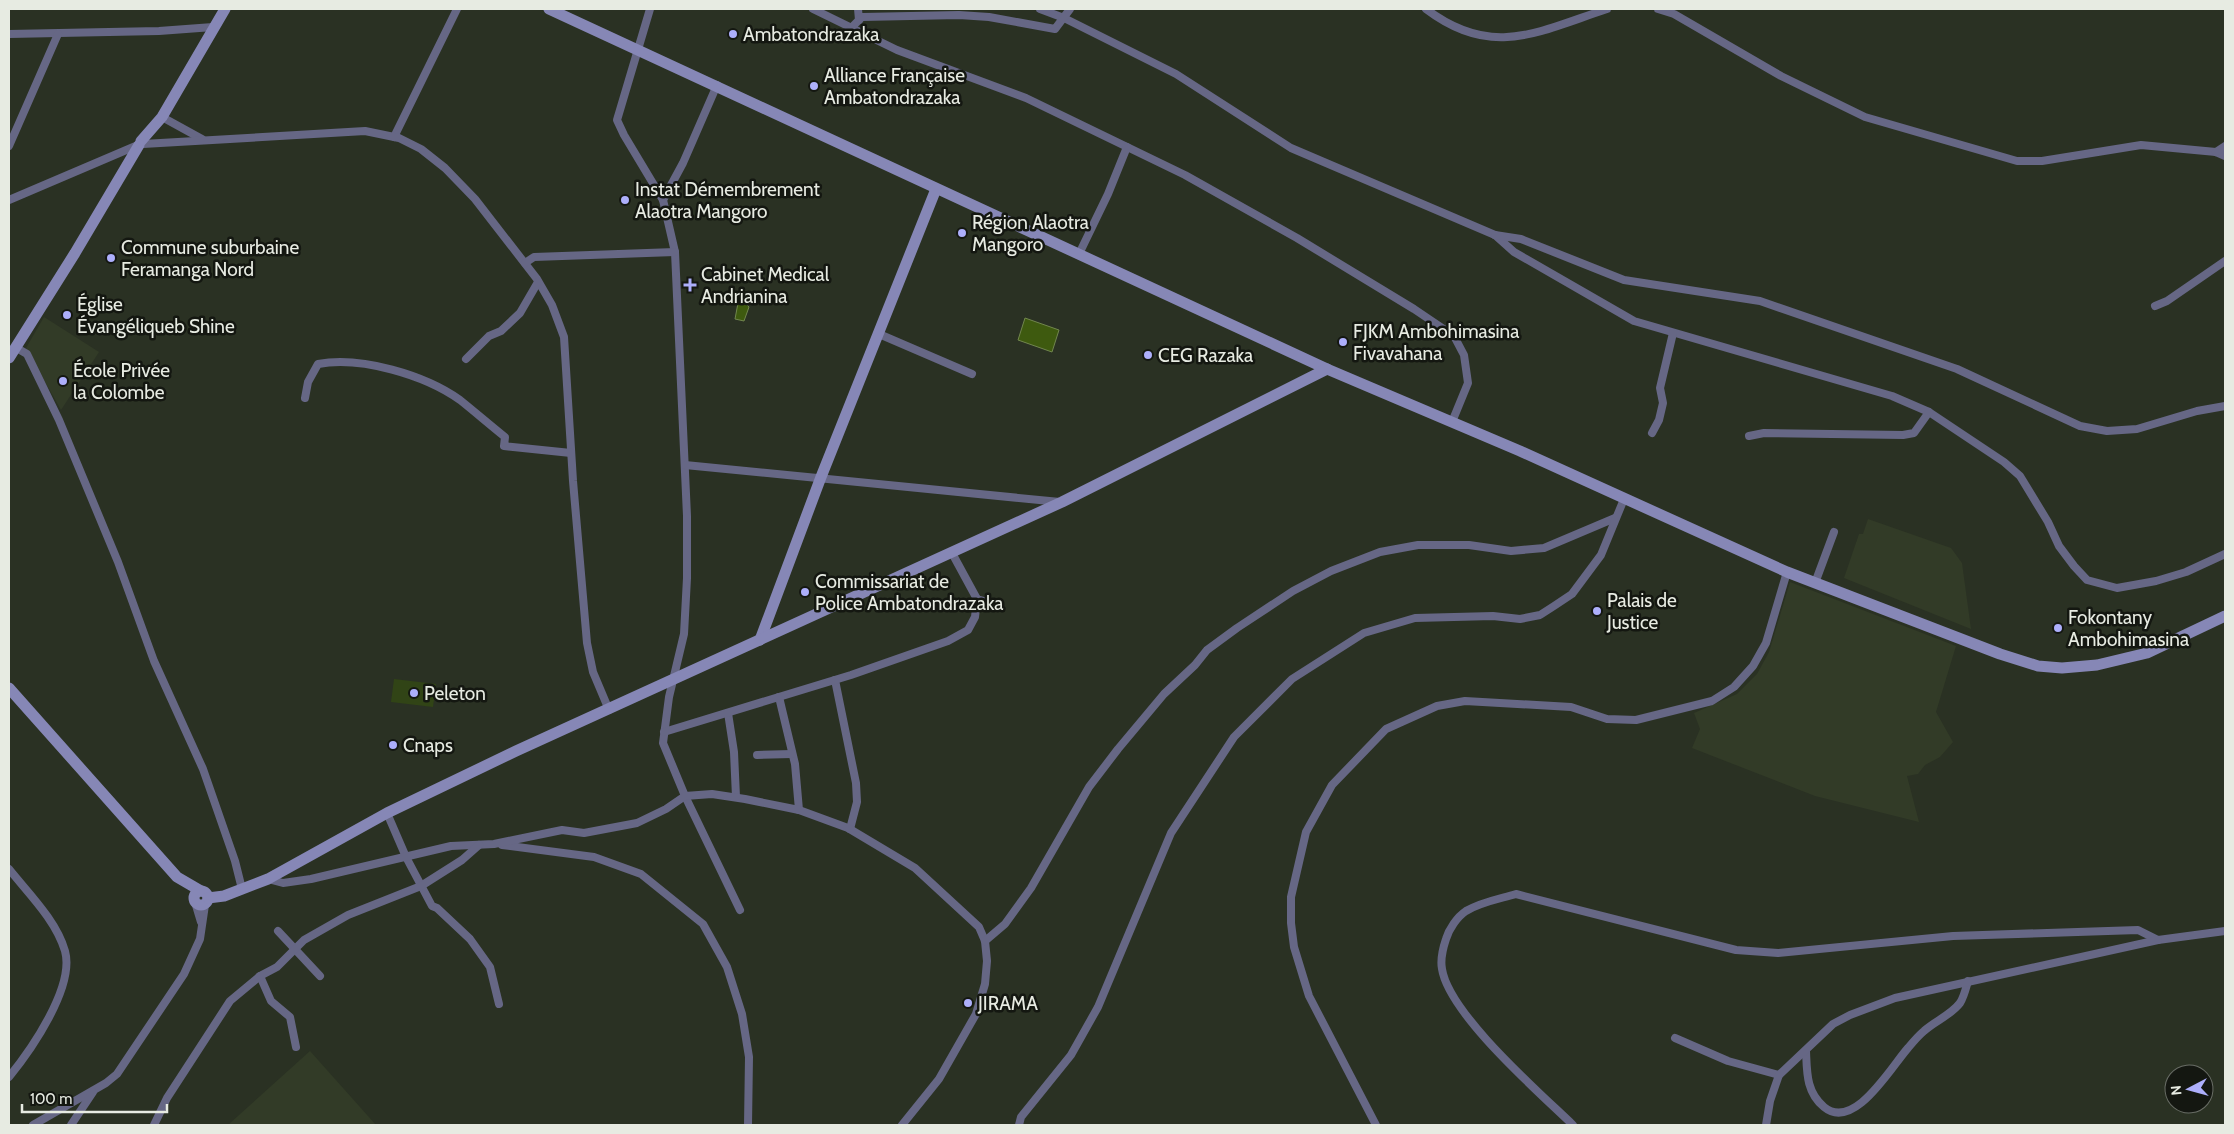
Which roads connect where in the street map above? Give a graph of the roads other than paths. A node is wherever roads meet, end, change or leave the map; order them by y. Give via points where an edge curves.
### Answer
1 (225, 9) edge
2 (457, 9) edge
3 (549, 9) edge
4 (650, 9) edge
5 (813, 9) edge
6 (858, 9) edge
7 (1040, 9) edge
8 (1070, 9) edge
9 (1426, 9) edge
10 (1606, 9) edge
11 (1658, 9) edge
12 (1064, 18) junction
13 (859, 20) junction
14 (213, 27) junction
15 (852, 27) junction
16 (9, 34) edge
17 (58, 34) junction
18 (638, 49) junction
19 (717, 85) junction
20 (162, 117) junction
21 (394, 137) junction
22 (202, 139) junction
23 (141, 143) junction
24 (9, 146) edge
25 (2225, 146) edge
26 (1127, 147) junction
27 (2216, 152) junction
28 (2225, 156) edge
29 (936, 189) junction
30 (9, 200) edge
31 (663, 200) junction
32 (1495, 235) junction
33 (675, 252) junction
34 (1079, 254) junction
35 (2225, 261) edge
36 (525, 263) junction
37 (538, 282) junction
38 (2155, 306) dead end
39 (1673, 333) junction
40 (879, 334) junction
41 (15, 347) junction
42 (9, 358) edge
43 (466, 359) dead end
44 (1327, 369) junction
45 (972, 374) dead end
46 (306, 398) dead end
47 (2225, 406) edge
48 (1929, 412) junction
49 (1452, 422) junction
50 (1652, 432) dead end
51 (1749, 436) dead end
52 (571, 453) junction
53 (685, 465) junction
54 (822, 477) junction
55 (1624, 499) junction
56 (1062, 502) junction
57 (1615, 518) junction
58 (1834, 532) dead end
59 (952, 553) junction
60 (2225, 554) edge
61 (1787, 572) junction
62 (1815, 582) junction
63 (977, 599) junction
64 (994, 604) dead end
65 (2225, 616) edge
66 (760, 640) junction
67 (836, 680) junction
68 (673, 682) junction
69 (9, 688) edge
70 (779, 697) junction
71 (609, 710) junction
72 (728, 713) junction
73 (664, 732) junction
74 (792, 754) junction
75 (757, 755) dead end
76 (685, 796) junction
77 (736, 798) junction
78 (799, 810) junction
79 (387, 813) junction
80 (850, 829) junction
81 (494, 844) junction
82 (478, 845) junction
83 (406, 857) junction
84 (9, 869) edge
85 (268, 879) junction
86 (421, 886) junction
87 (242, 889) junction
88 (201, 898) junction
89 (740, 910) dead end
90 (278, 931) dead end
91 (2225, 931) edge
92 (2158, 940) junction
93 (985, 941) junction
94 (294, 950) junction
95 (260, 976) junction
96 (320, 976) dead end
97 (1968, 981) junction
98 (499, 1004) dead end
99 (1675, 1038) dead end
100 (296, 1047) dead end
101 (1806, 1051) junction
102 (1779, 1075) junction
103 (9, 1077) edge
104 (94, 1090) junction
105 (33, 1125) edge
106 (71, 1125) edge
107 (154, 1125) edge
108 (748, 1125) edge
109 (902, 1125) edge
110 (1018, 1125) edge
111 (1376, 1125) edge
112 (1574, 1125) edge
113 (1766, 1125) edge

1 - 14 street
2 - 21 street
3 - 18 street
4 - 18 street
5 - 15 street
6 - 13 street
7 - 12 street
8 - 12 street
9 - 10 street via 1446,24 1500,38 1535,34
11 - 27 street via 1674,14 1781,76 1865,117 2017,161 2042,161 2141,145
12 - 13 street via 1055,29 959,15
12 - 32 street via 1176,74 1291,148
13 - 15 street
14 - 17 street
14 - 20 street
15 - 26 street via 897,50 1026,98
16 - 17 street
17 - 24 street
18 - 19 street
18 - 31 street via 617,120
19 - 29 street
19 - 31 street
20 - 22 street
20 - 23 street
21 - 22 street via 365,131
21 - 36 street via 422,149 445,168 475,199
22 - 23 street
23 - 30 street
23 - 41 street
25 - 27 street
26 - 34 street
26 - 49 street via 1185,175 1297,238 1454,336 1464,355 1468,383
27 - 28 street
29 - 34 street
29 - 40 street
31 - 33 street
32 - 39 street via 1514,252 1590,298 1634,321
32 - 47 street via 1521,239 1624,280 1760,301 1957,369 2080,426 2107,431 2137,429 2197,410
33 - 36 street via 534,257
33 - 53 street
34 - 44 street
35 - 38 street
36 - 37 street
37 - 43 street via 520,313 489,336
37 - 52 street via 552,305 564,337
39 - 48 street via 1892,396
39 - 50 street via 1660,388 1659,420
40 - 45 street
40 - 54 street
41 - 42 street
41 - 87 street via 27,354 59,420 118,562 154,661 203,769
44 - 49 street
44 - 56 street
46 - 52 street via 312,373 318,364 367,363 430,384 459,400 505,437 504,446
48 - 51 street via 1914,434 1764,433
48 - 60 street via 2020,476 2059,546 2088,580 2118,588 2146,583 2186,572
49 - 55 street
52 - 71 street via 587,643
53 - 54 street
53 - 68 street via 685,616
54 - 56 street
54 - 66 street
55 - 57 street
55 - 61 street
56 - 59 street
57 - 93 street via 1544,548 1511,551 1469,545 1418,545 1380,552 1331,571 1236,628 1207,650 1164,694 1118,749 1089,787 1031,888 1006,924
57 - 110 street via 1601,555 1572,594 1540,615 1520,619 1493,616 1414,618 1364,632 1292,679 1240,731 1171,833 1098,1007 1071,1055
58 - 62 street
59 - 63 street
59 - 66 street
61 - 62 street
61 - 111 street via 1766,643 1758,658 1734,687 1712,701 1636,720 1606,718 1571,707 1465,701 1445,705 1386,729 1332,785 1306,832 1291,897 1294,948 1309,996
62 - 65 street via 2014,660 2062,668 2105,663 2147,653
63 - 64 street
63 - 67 street via 975,617 968,630 948,641
66 - 68 street
67 - 70 street
67 - 80 street via 856,784 857,802
68 - 71 street
68 - 73 street
69 - 88 street via 177,877
70 - 72 street
70 - 74 street
71 - 79 street
72 - 73 street
72 - 77 street
73 - 76 street via 663,743
74 - 75 street
74 - 78 street
76 - 77 street via 712,794
76 - 81 street via 637,823 584,833 562,830
76 - 89 street
77 - 78 street
78 - 80 street
79 - 83 street
79 - 85 street
80 - 93 street via 915,868 979,927
81 - 82 street
81 - 108 street via 594,857 641,874 703,924 727,967 742,1014 749,1057
82 - 83 street via 451,846
82 - 86 street via 462,860
83 - 85 street via 311,879 283,883
83 - 86 street
84 - 103 street via 42,912 65,952 59,997 42,1031
85 - 87 street
86 - 94 street via 348,915 304,940
86 - 98 street via 432,906 470,939 490,967
87 - 88 street via 224,896
88 - 104 street via 202,926 195,953 184,974 117,1074
90 - 94 street
91 - 92 street
92 - 97 street
92 - 112 street via 2138,930 2084,931 1953,936 1778,953 1736,950 1516,894 1464,912 1449,930 1442,950 1442,969 1450,991 1513,1068
93 - 109 street via 985,984 976,1014 939,1079
94 - 95 street
94 - 96 street
95 - 100 street via 271,1001 290,1017
95 - 107 street via 230,1001 167,1098
97 - 101 street via 1895,998 1850,1015 1833,1024
97 - 101 street via 1954,1010 1924,1030 1872,1093 1853,1109 1840,1114 1830,1112 1814,1098 1807,1078
99 - 102 street via 1728,1061
101 - 102 street
102 - 113 street
104 - 105 street
104 - 106 street

